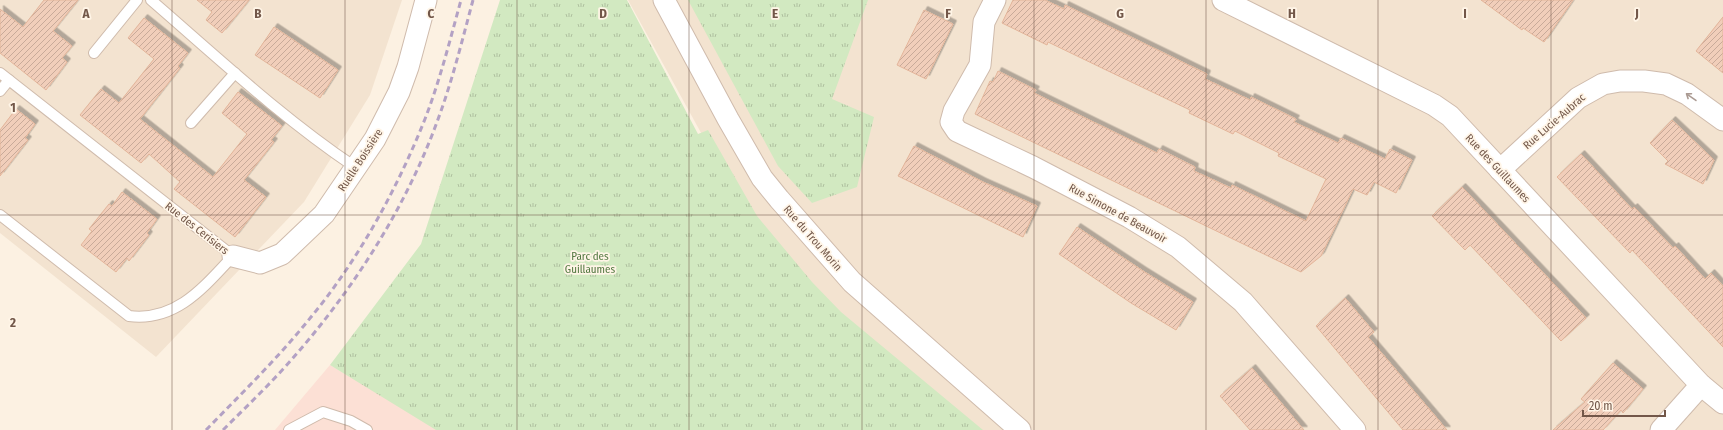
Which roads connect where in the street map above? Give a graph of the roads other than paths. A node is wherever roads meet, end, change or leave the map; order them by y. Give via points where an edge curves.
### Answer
1 (137, 0) edge
2 (151, 0) edge
3 (426, 0) edge
4 (664, 0) edge
5 (995, 0) edge
6 (1223, 0) edge
7 (94, 53) dead end
8 (235, 73) junction
9 (0, 74) edge
10 (9, 80) junction
11 (0, 91) edge
12 (1723, 120) edge
13 (190, 122) dead end
14 (355, 167) junction
15 (1500, 170) junction
16 (0, 215) edge
17 (233, 256) junction
18 (1701, 385) junction
19 (1723, 403) edge
20 (290, 430) edge
21 (367, 430) edge
22 (1020, 430) edge
23 (1355, 430) edge
24 (1661, 430) edge

1 - 7 lane
2 - 8 lane
3 - 14 street, Ruelle Boissière via 399,92 375,139
4 - 22 street, Rue du Trou Morin via 762,178 779,199 852,282
5 - 23 street, Rue Simone de Beauvoir via 984,22 980,65 954,111 952,122 957,131 1129,217 1178,247 1243,302
6 - 15 street, Rue des Guillaumes via 1434,105 1450,116
8 - 13 lane
8 - 14 lane via 301,129
9 - 10 lane, Rue des Cerisiers
10 - 11 lane
10 - 17 lane, Rue des Cerisiers
12 -> 15 street, Rue Lucie-Aubrac via 1687,94 1666,84 1644,81 1603,84 1578,98
14 - 17 street, Ruelle Boissière via 324,214 282,254 260,263
15 - 18 street, Rue des Guillaumes
16 - 17 lane, Rue des Cerisiers via 129,316 140,318 166,312 198,294
18 - 19 street, Rue des Guillaumes
18 - 24 street
20 - 21 lane via 323,412 351,421

